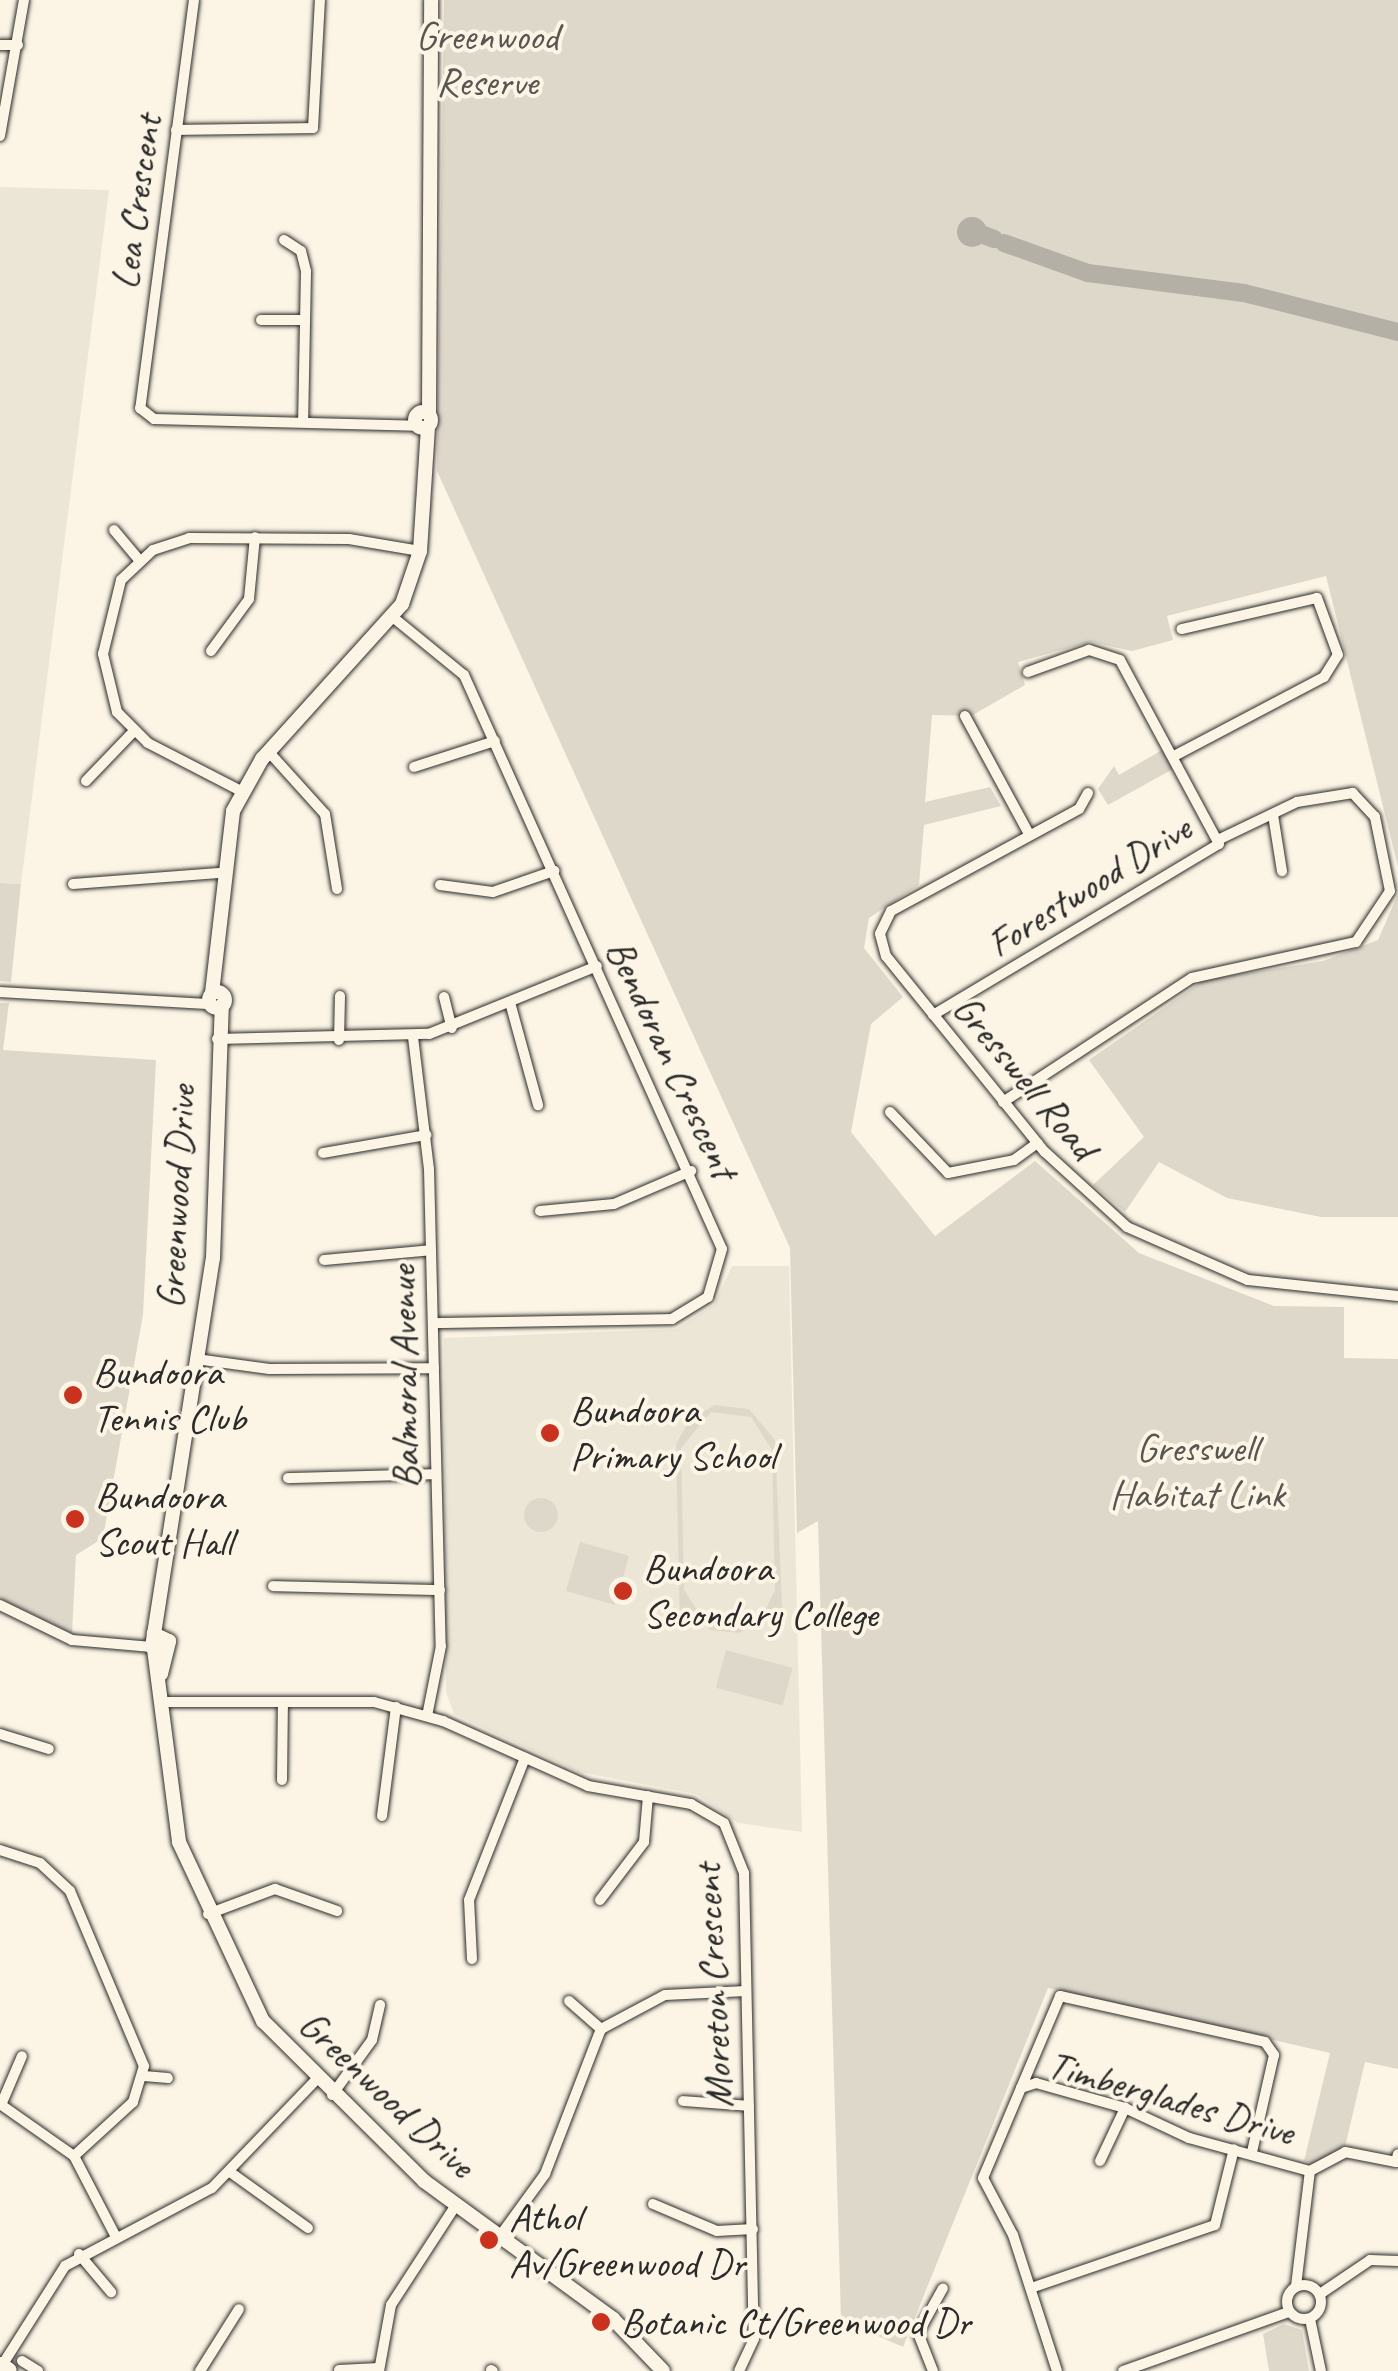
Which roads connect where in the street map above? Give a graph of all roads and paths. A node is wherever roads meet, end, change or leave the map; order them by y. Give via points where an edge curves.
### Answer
1 (24, 0) edge
2 (194, 0) edge
3 (320, 0) edge
4 (431, 0) edge
5 (0, 45) edge
6 (18, 45) junction
7 (313, 128) junction
8 (176, 130) junction
9 (0, 136) edge
10 (324, 138) dead end
11 (284, 240) dead end
12 (261, 320) dead end
13 (305, 320) junction
14 (142, 412) junction
15 (132, 421) dead end
16 (304, 421) junction
17 (421, 421) junction
18 (114, 530) dead end
19 (255, 538) junction
20 (420, 551) junction
21 (140, 560) junction
22 (394, 618) junction
23 (1182, 629) dead end
24 (210, 651) dead end
25 (1028, 672) dead end
26 (965, 716) dead end
27 (132, 732) junction
28 (495, 741) junction
29 (268, 751) junction
30 (1176, 755) junction
31 (414, 767) dead end
32 (86, 781) dead end
33 (241, 791) junction
34 (1088, 794) dead end
35 (1273, 815) junction
36 (1029, 834) junction
37 (1220, 839) junction
38 (554, 871) junction
39 (1282, 871) dead end
40 (220, 873) junction
41 (73, 884) dead end
42 (440, 884) dead end
43 (336, 888) dead end
44 (597, 966) junction
45 (0, 992) edge
46 (340, 996) dead end
47 (444, 997) dead end
48 (215, 1000) junction
49 (511, 1006) junction
50 (933, 1015) junction
51 (452, 1028) junction
52 (413, 1036) junction
53 (217, 1039) junction
54 (339, 1040) junction
55 (1003, 1102) junction
56 (538, 1105) dead end
57 (887, 1109) dead end
58 (426, 1135) junction
59 (1037, 1143) junction
60 (323, 1153) dead end
61 (690, 1172) junction
62 (540, 1211) dead end
63 (431, 1250) junction
64 (324, 1260) dead end
65 (1398, 1296) edge
66 (433, 1323) junction
67 (196, 1359) junction
68 (434, 1368) junction
69 (436, 1474) junction
70 (288, 1478) dead end
71 (273, 1586) dead end
72 (440, 1590) junction
73 (0, 1605) edge
74 (157, 1642) junction
75 (160, 1702) junction
76 (283, 1703) junction
77 (396, 1707) junction
78 (428, 1716) junction
79 (0, 1734) edge
80 (49, 1749) dead end
81 (524, 1758) junction
82 (282, 1780) dead end
83 (648, 1796) junction
84 (382, 1816) dead end
85 (0, 1850) edge
86 (600, 1900) dead end
87 (337, 1912) dead end
88 (207, 1914) junction
89 (472, 1959) dead end
90 (746, 1991) junction
91 (569, 2001) dead end
92 (380, 2005) dead end
93 (601, 2029) junction
94 (22, 2056) dead end
95 (144, 2076) junction
96 (168, 2078) dead end
97 (316, 2080) junction
98 (1022, 2088) junction
99 (332, 2096) junction
100 (683, 2101) dead end
101 (1, 2104) edge
102 (749, 2106) junction
103 (1125, 2108) junction
104 (1234, 2149) junction
105 (1252, 2152) junction
106 (1398, 2154) edge
107 (74, 2156) junction
108 (1100, 2161) dead end
109 (1310, 2171) junction
110 (230, 2172) junction
111 (456, 2204) junction
112 (653, 2204) dead end
113 (308, 2228) dead end
114 (753, 2229) junction
115 (115, 2235) junction
116 (500, 2236) junction
117 (78, 2254) junction
118 (1398, 2261) edge
119 (1296, 2286) junction
120 (943, 2288) dead end
121 (1031, 2288) junction
122 (111, 2292) dead end
123 (1320, 2294) junction
124 (239, 2309) dead end
125 (1289, 2312) junction
126 (1310, 2318) junction
127 (0, 2366) edge
128 (15, 2366) edge
129 (662, 2368) edge
130 (340, 2370) edge
131 (379, 2370) edge
132 (38, 2371) edge
133 (200, 2371) edge
134 (739, 2371) edge
135 (933, 2371) edge
136 (1057, 2371) edge
137 (1123, 2371) edge
138 (1322, 2371) edge

1 - 6 street
2 - 8 street, Lea Crescent
3 - 7 street
4 - 17 street, Greenwood Drive
5 - 6 street
6 - 9 street
7 - 8 street
7 - 10 street
8 - 14 street, Lea Crescent
11 - 13 street via 303,256
12 - 13 street
13 - 16 street
14 - 15 street
14 - 16 street
16 - 17 street
17 - 20 street, Greenwood Drive
18 - 21 street
19 - 20 street
19 - 21 street via 178,540
19 - 24 street via 249,599
20 - 22 street, Greenwood Drive
21 - 27 street via 110,603 103,654 111,700
22 - 28 street, Bendoran Crescent via 452,658
22 - 29 street, Greenwood Drive
23 - 30 street via 1317,598 1338,655 1324,677
25 - 30 street, Forestwood Drive via 1089,650 1118,658
26 - 36 street
27 - 32 street
27 - 33 street
28 - 31 street
28 - 38 street, Bendoran Crescent
29 - 33 street, Greenwood Drive
29 - 43 street via 325,814
30 - 37 street, Forestwood Drive
33 - 40 street, Greenwood Drive
34 - 36 street, Gresswell Road via 1079,809
35 - 37 street
35 - 39 street
35 - 55 street via 1337,792 1367,802 1392,876 1367,935 1326,954 1192,978
36 - 50 street, Gresswell Road via 884,920 883,951
37 - 50 street, Forestwood Drive via 1210,856
38 - 42 street via 493,892
38 - 44 street, Bendoran Crescent
40 - 41 street
40 - 48 street, Greenwood Drive
44 - 49 street
44 - 61 street, Bendoran Crescent
45 - 48 street
46 - 54 street
47 - 51 street
48 - 53 street, Greenwood Drive
49 - 51 street
49 - 56 street
50 - 55 street, Gresswell Road
51 - 52 street
52 - 54 street
52 - 58 street, Balmoral Avenue
53 - 54 street
53 - 67 street, Greenwood Drive via 214,1243
55 - 59 street, Gresswell Road
57 - 59 street via 948,1173 1014,1160
58 - 60 street
58 - 63 street, Balmoral Avenue
59 - 65 street, Gresswell Road via 1108,1213 1192,1262 1280,1286
61 - 62 street via 614,1204
61 - 66 street, Bendoran Crescent via 722,1256 713,1289 694,1309 656,1321
63 - 64 street
63 - 66 street, Balmoral Avenue
66 - 68 street, Balmoral Avenue
67 - 68 street via 269,1370
67 - 74 street, Greenwood Drive
68 - 69 street, Balmoral Avenue
69 - 70 street
69 - 72 street, Balmoral Avenue
71 - 72 street
72 - 78 street, Balmoral Avenue via 440,1661
73 - 74 street via 72,1640
74 - 75 street, Greenwood Drive
75 - 76 street, Moreton Crescent
75 - 88 street, Greenwood Drive via 171,1816
76 - 77 street, Moreton Crescent
76 - 82 street
77 - 78 street, Moreton Crescent
77 - 84 street
78 - 81 street, Moreton Crescent
79 - 80 street
81 - 83 street, Moreton Crescent via 588,1786
81 - 89 street via 468,1900
83 - 86 street via 644,1842
83 - 90 street, Moreton Crescent via 691,1804 730,1832 744,1873
85 - 95 street via 40,1863 70,1890
87 - 88 street via 274,1889
88 - 97 street, Greenwood Drive via 247,1996
90 - 93 street via 665,1995
90 - 102 street, Moreton Crescent
91 - 93 street
92 - 99 street via 366,2052
93 - 116 street via 546,2174
94 - 101 street
95 - 96 street
95 - 107 street via 128,2108
97 - 99 street, Greenwood Drive
97 - 110 street
98 - 103 street, Timberglades Drive via 1036,2083
98 - 105 street via 1060,1996 1265,2042 1274,2056
98 - 121 street, Timberglades Drive via 982,2178
99 - 111 street, Greenwood Drive
100 - 102 street
101 - 107 street
102 - 114 street, Moreton Crescent
103 - 104 street, Timberglades Drive
103 - 108 street
104 - 105 street, Timberglades Drive
104 - 121 street via 1214,2225
105 - 109 street, Timberglades Drive
106 - 109 street via 1396,2162 1345,2152
107 - 115 street
109 - 119 street
110 - 113 street
110 - 115 street via 182,2209
111 - 116 street, Greenwood Drive
111 - 131 street via 391,2305
112 - 114 street via 717,2231
114 - 134 street, Moreton Crescent via 754,2339
115 - 117 street
116 - 129 street, Greenwood Drive
117 - 122 street
117 - 127 street
118 - 123 street via 1370,2260
119 - 123 street
119 - 125 street
120 - 135 street via 918,2333
121 - 136 street, Timberglades Drive
123 - 126 street
124 - 133 street
125 - 126 street
125 - 137 street
126 - 138 street
127 - 128 highway
128 - 132 street
130 - 131 street

